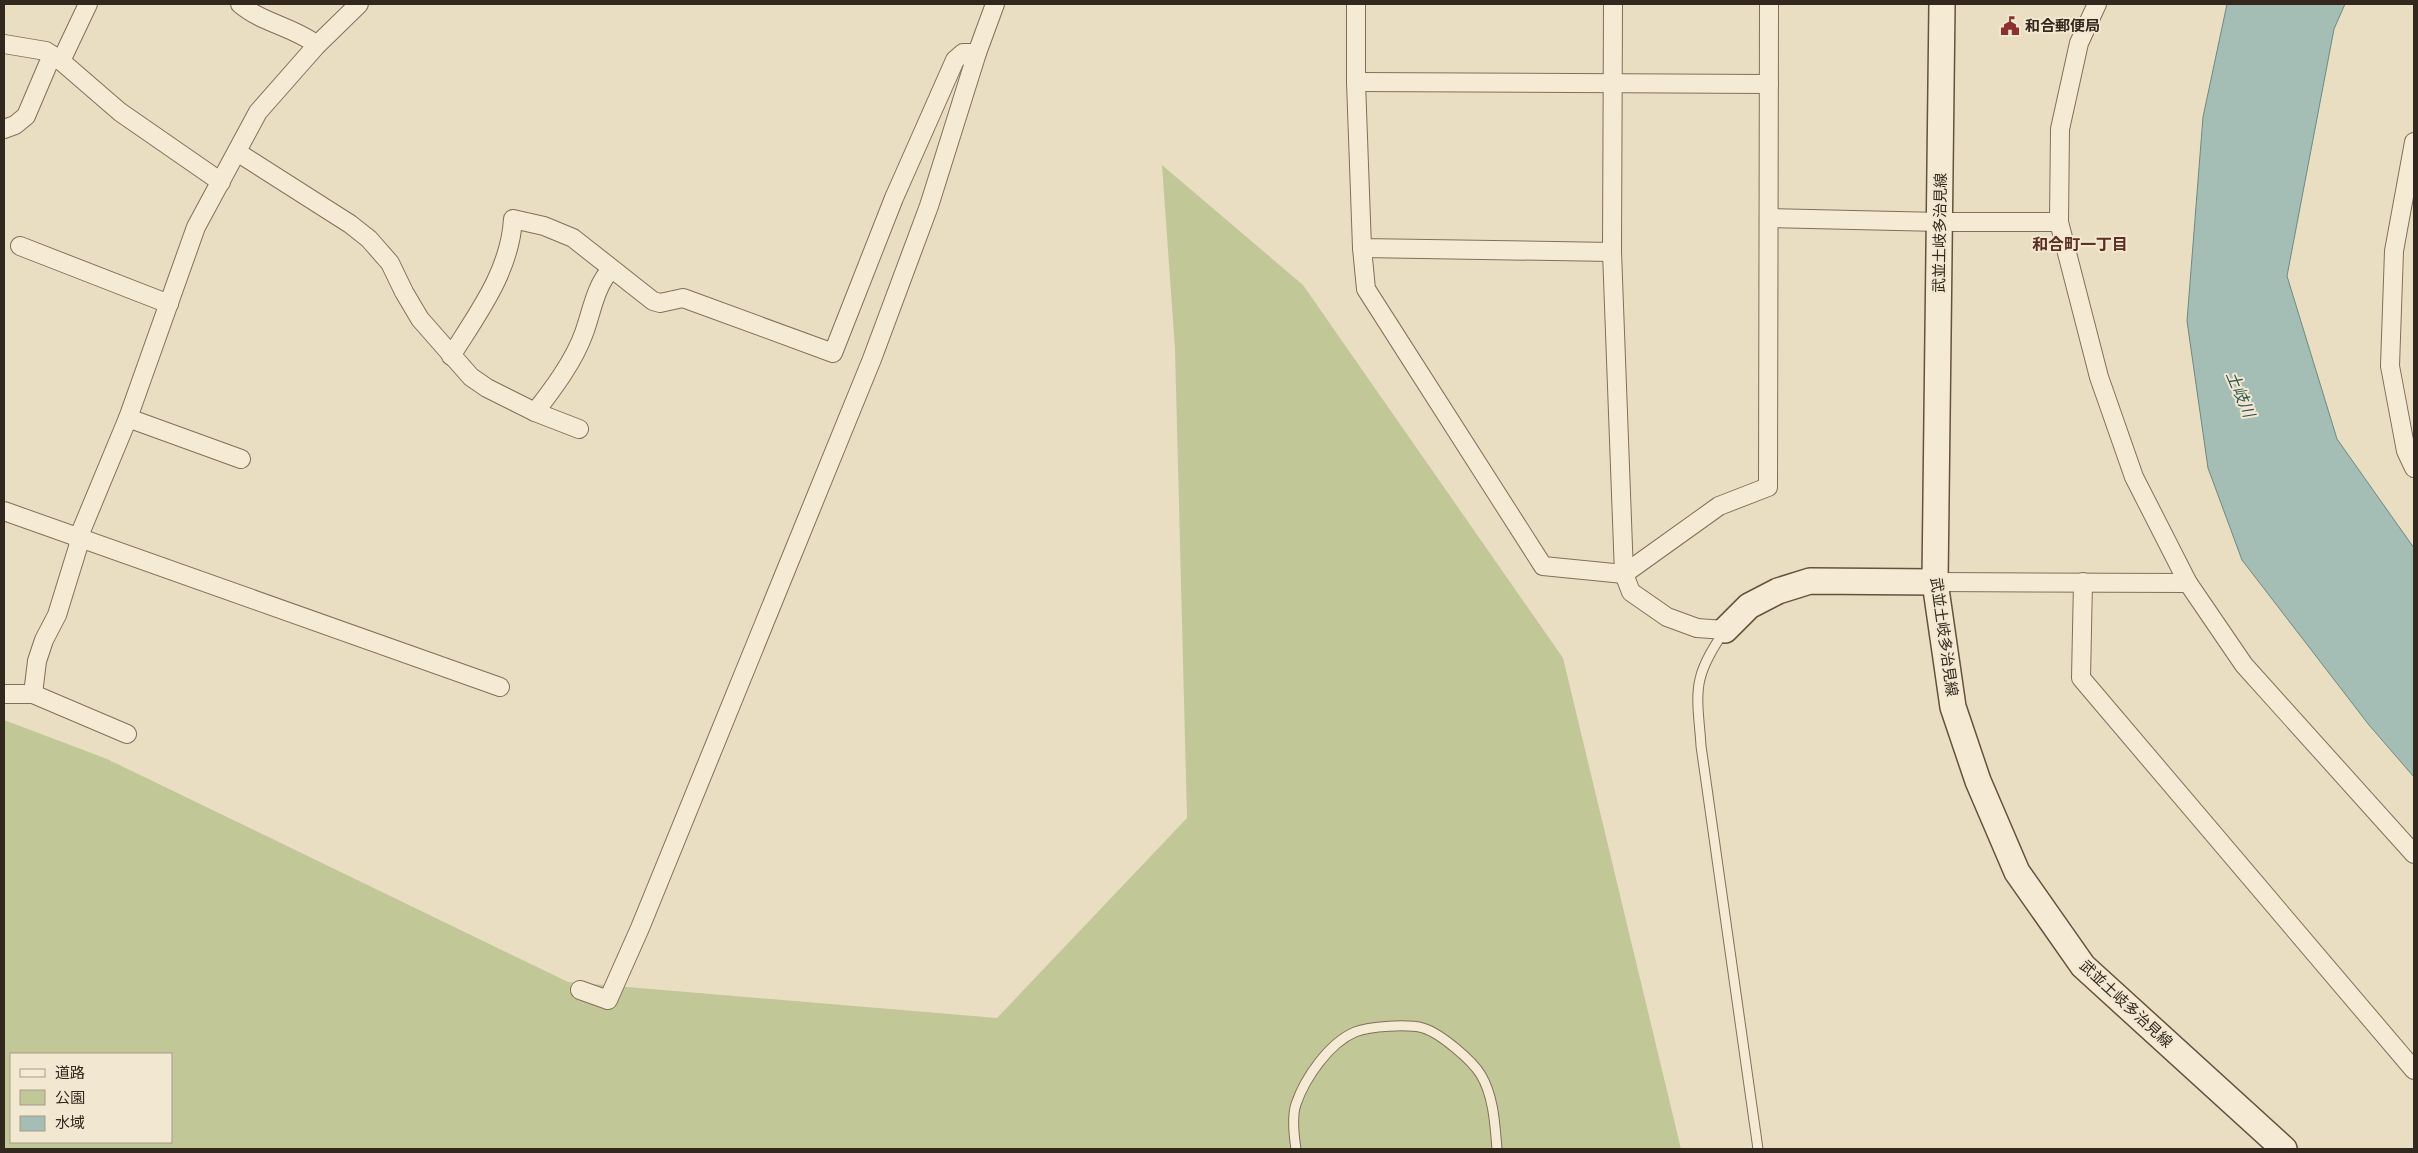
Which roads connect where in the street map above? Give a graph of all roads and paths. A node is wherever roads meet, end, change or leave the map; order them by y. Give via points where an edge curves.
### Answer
1 (88, 4) edge
2 (240, 4) edge
3 (359, 4) edge
4 (994, 4) edge
5 (1356, 4) edge
6 (1613, 4) edge
7 (1769, 4) edge
8 (1942, 4) edge
9 (2097, 4) edge
10 (4, 44) edge
11 (317, 45) junction
12 (976, 53) junction
13 (57, 58) junction
14 (1356, 82) junction
15 (1613, 84) junction
16 (1769, 84) junction
17 (4, 129) edge
18 (2414, 142) edge
19 (237, 152) junction
20 (221, 182) junction
21 (1768, 218) junction
22 (1940, 222) junction
23 (2059, 222) junction
24 (20, 246) dead end
25 (1362, 248) junction
26 (1612, 252) junction
27 (611, 269) junction
28 (169, 304) junction
29 (451, 356) junction
30 (535, 412) junction
31 (128, 418) junction
32 (579, 430) dead end
33 (241, 459) dead end
34 (2414, 468) edge
35 (4, 511) edge
36 (80, 536) junction
37 (1624, 574) junction
38 (1935, 582) junction
39 (2082, 582) junction
40 (2188, 583) junction
41 (1725, 630) junction
42 (500, 687) dead end
43 (4, 694) edge
44 (33, 694) junction
45 (127, 734) dead end
46 (2414, 854) edge
47 (580, 990) dead end
48 (2414, 1070) edge
49 (1296, 1149) edge
50 (1498, 1149) edge
51 (1758, 1149) edge
52 (2284, 1149) edge

1 - 13 street
2 - 11 street
3 - 11 street
4 - 12 street
5 - 14 street
6 - 15 street
7 - 16 street
8 - 22 main road, 武並土岐多治見線
9 - 23 street via 2079,43 2060,129
10 - 13 street via 46,51
11 - 19 street via 258,112
12 - 27 street via 963,53 955,60 894,198 833,353 683,298 660,303 653,301
12 - 47 street via 929,206 872,360 640,928 608,1000
13 - 17 street via 26,116
13 - 20 street via 120,112
14 - 15 street
14 - 25 street
15 - 16 street
15 - 26 street
16 - 21 street
18 - 34 street via 2394,251 2390,366 2406,451
19 - 20 street
19 - 29 street via 369,239 390,263 420,319
20 - 28 street via 196,227
21 - 22 street
21 - 37 street via 1768,487 1719,506
22 - 23 street
22 - 38 main road, 武並土岐多治見線
23 - 40 street via 2099,377 2134,478
24 - 28 street
25 - 26 street
25 - 37 street via 1366,290 1543,566
26 - 37 street
27 - 29 street via 562,232 513,219 512,240 500,275
27 - 30 street via 602,278 584,335 553,389
28 - 31 street
29 - 30 street via 487,388
30 - 32 street
31 - 33 street
31 - 36 street
35 - 36 street
36 - 42 street
36 - 44 street via 57,615 37,661
37 - 41 street via 1631,592 1667,617 1697,628
38 - 39 street
38 - 41 main road via 1810,581 1778,591 1749,606
38 - 52 main road, 武並土岐多治見線 via 1953,707 1978,781 2017,872 2083,966
39 - 40 street
39 - 48 street via 2081,678
40 - 46 street via 2244,665
41 - 51 lane via 1700,679 1701,746
43 - 44 street
44 - 45 street
49 - 50 lane via 1296,1106 1310,1075 1329,1051 1355,1032 1387,1026 1423,1028 1456,1048 1482,1076 1493,1110

